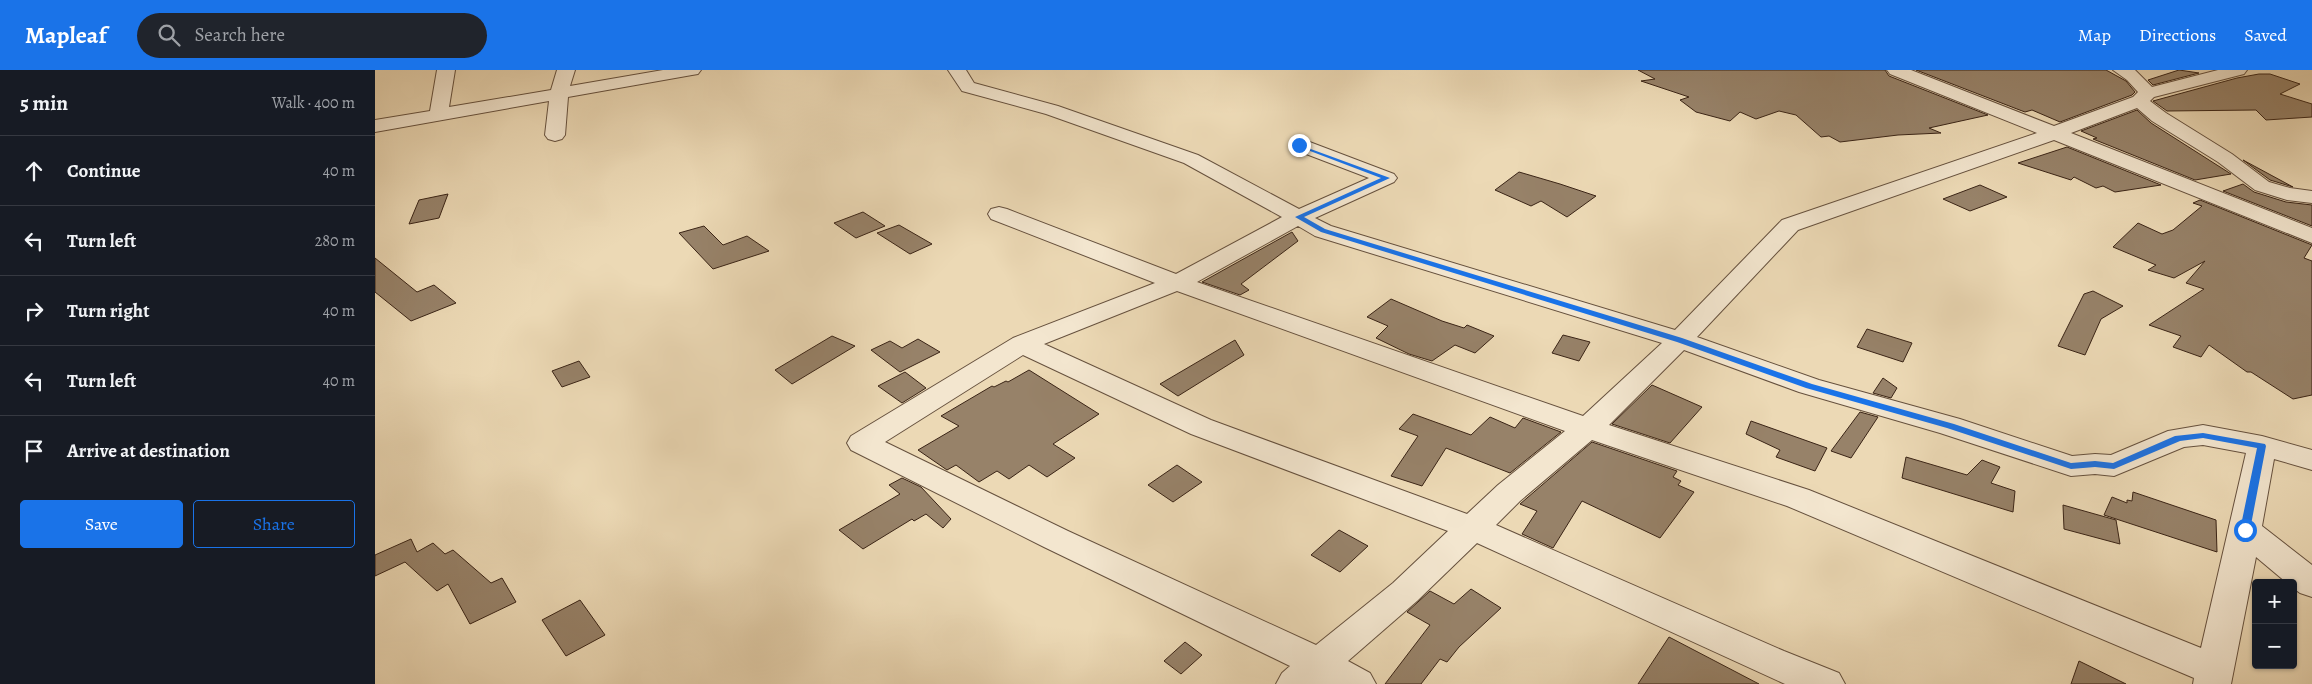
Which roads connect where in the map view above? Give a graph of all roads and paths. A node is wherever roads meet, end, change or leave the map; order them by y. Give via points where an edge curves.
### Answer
1 (446, 70) edge
2 (566, 70) edge
3 (692, 70) edge
4 (957, 70) edge
5 (1896, 70) edge
6 (2122, 70) edge
7 (2238, 70) edge
8 (559, 93) junction
9 (2144, 97) junction
10 (439, 115) junction
11 (375, 126) edge
12 (2055, 132) junction
13 (555, 135) dead end
14 (1299, 145) dead end
15 (2312, 197) edge
16 (999, 214) dead end
17 (1299, 217) junction
18 (2312, 236) edge
19 (1177, 283) junction
20 (1679, 340) junction
21 (1022, 344) junction
22 (1587, 428) junction
23 (2262, 446) junction
24 (2312, 460) edge
25 (1473, 528) junction
26 (2245, 530) junction
27 (2312, 584) edge
28 (1308, 673) edge
29 (2214, 677) edge
30 (1357, 684) edge
31 (1826, 684) edge

1 - 10 street
2 - 8 street
3 - 8 street
4 - 17 street via 968,87 1052,110 1191,159
5 - 12 street
6 - 9 street via 2133,76
7 - 9 street
8 - 10 street
8 - 13 street
9 - 12 street
9 - 15 street via 2159,117 2225,158 2262,186
10 - 11 street
12 - 18 street
12 - 20 street via 1790,224
14 - 17 street via 1387,178
16 - 19 street
17 - 19 street
17 - 20 street via 1323,231
19 - 21 street
19 - 22 street
20 - 22 street
20 - 23 street via 1809,386 1951,426 2071,466 2114,466 2178,438 2203,435
21 - 25 street via 1201,427
21 - 28 street via 862,444 1056,539
22 - 25 street
22 - 29 street via 1798,498
23 - 24 street
23 - 26 street
25 - 28 street via 1405,592
25 - 31 street
26 - 27 street
26 - 29 street
28 - 30 street

